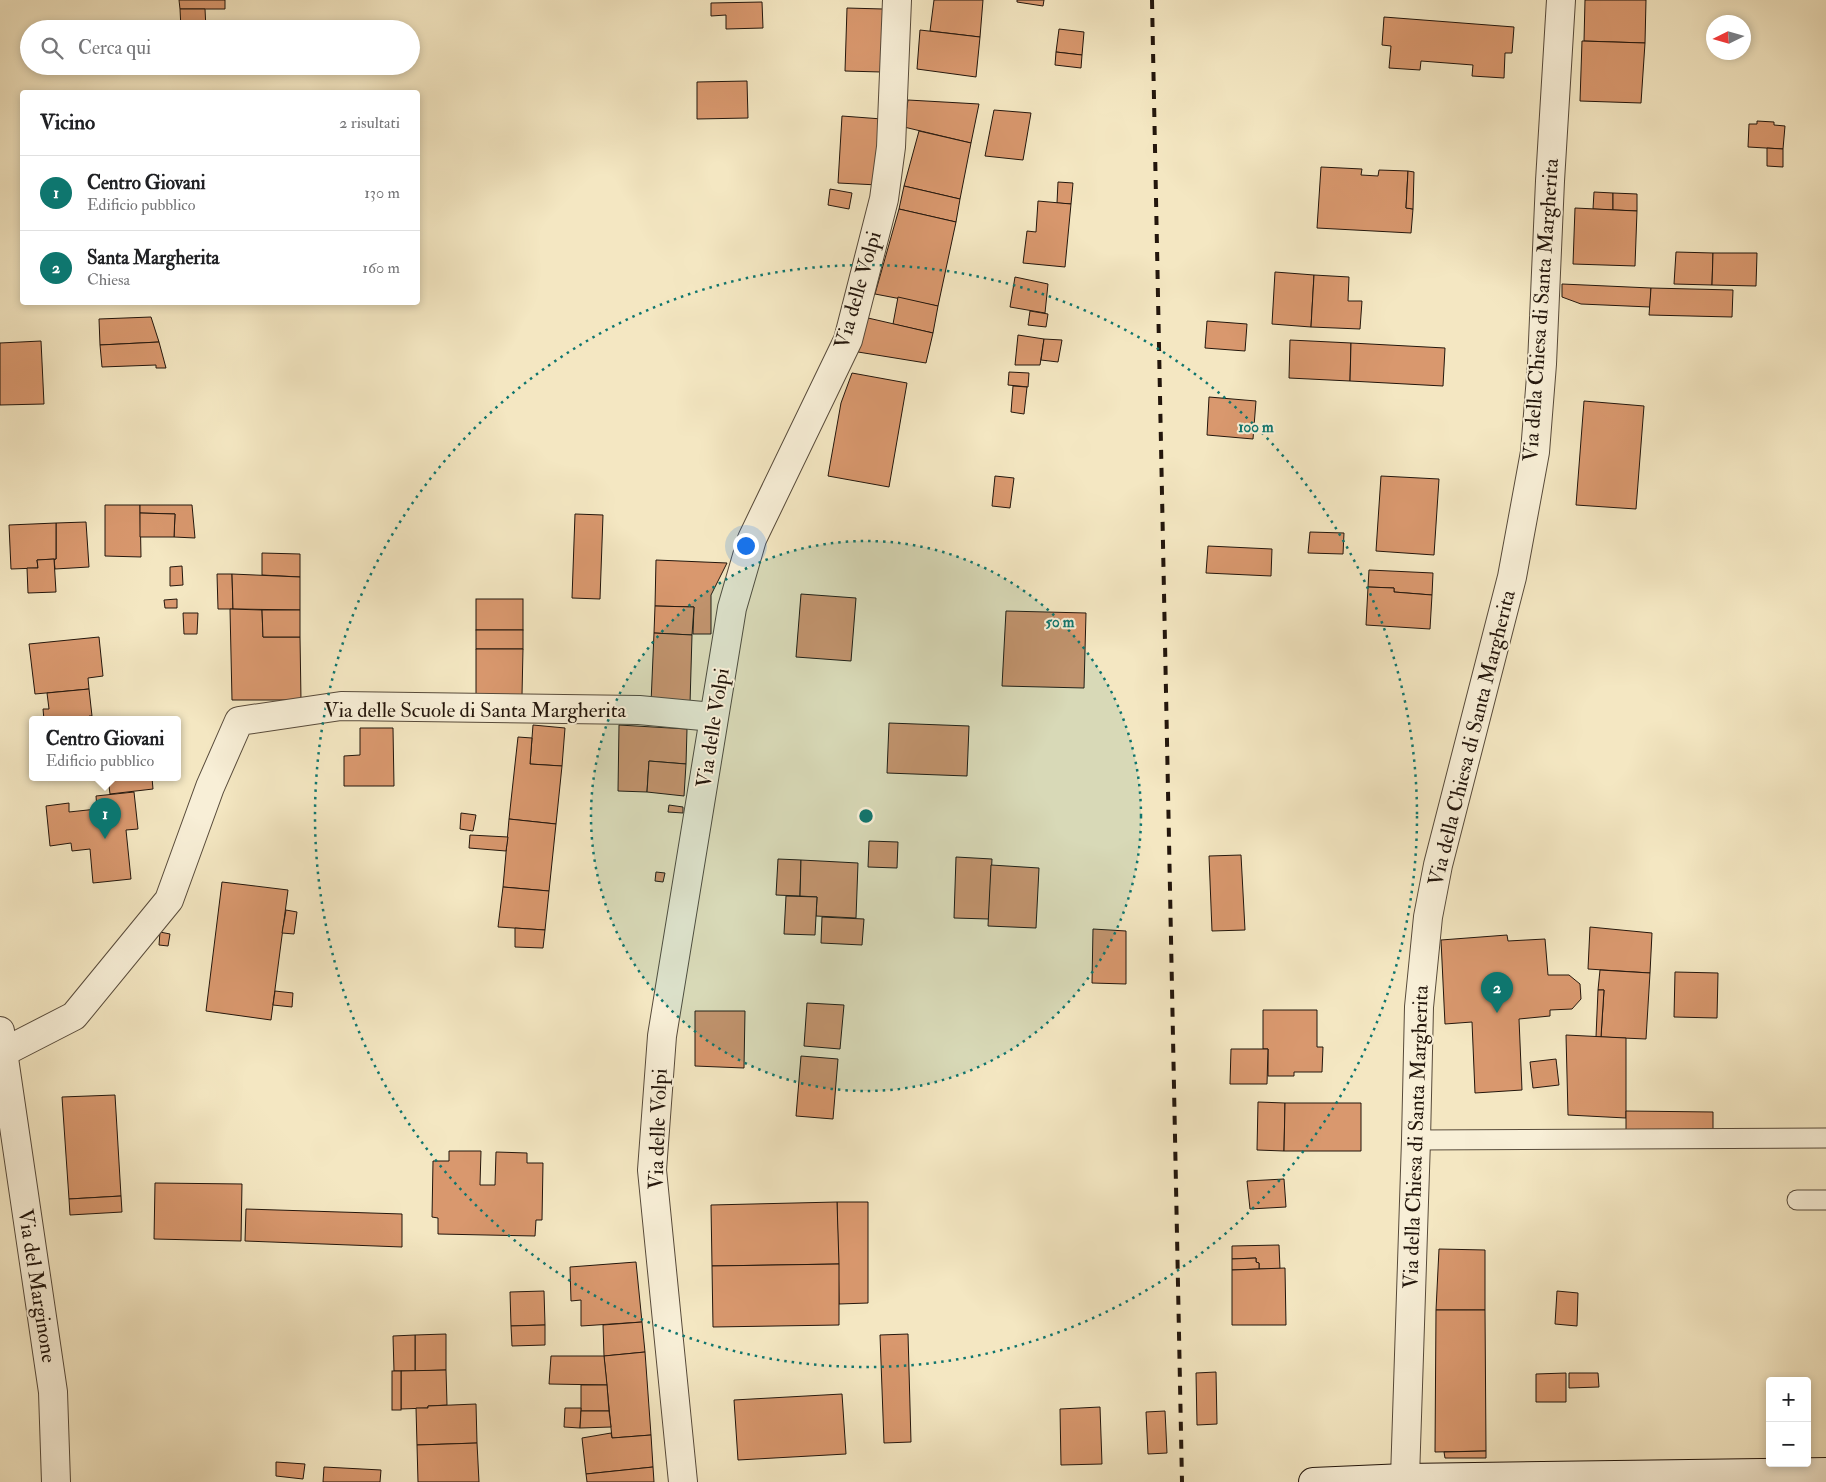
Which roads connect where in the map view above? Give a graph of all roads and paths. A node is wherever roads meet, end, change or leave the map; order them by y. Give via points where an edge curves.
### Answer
1 (897, 0) edge
2 (1561, 0) edge
3 (713, 717) junction
4 (1, 1042) edge
5 (4, 1096) edge
6 (1826, 1138) edge
7 (1416, 1140) junction
8 (1797, 1200) dead end
9 (1826, 1200) edge
10 (1826, 1472) edge
11 (1405, 1478) junction
12 (56, 1482) edge
13 (683, 1482) edge
14 (1313, 1482) edge

1 - 3 street, Via delle Volpi via 891,147 884,200 848,340 752,539 732,608
2 - 7 street, Via della Chiesa di Santa Margherita via 1535,452 1512,577 1428,917 1419,1007
3 - 4 street, Via delle Scuole di Santa Margherita via 639,710 341,706 239,721 210,787 169,900 74,1016
3 - 13 street, Via delle Volpi via 662,1036 652,1170
4 - 5 street, Via del Marginone
5 - 12 street, Via del Marginone via 52,1392
6 - 7 lane
7 - 11 street, Via della Chiesa di Santa Margherita
8 - 9 lane
10 - 11 street
11 - 14 street

